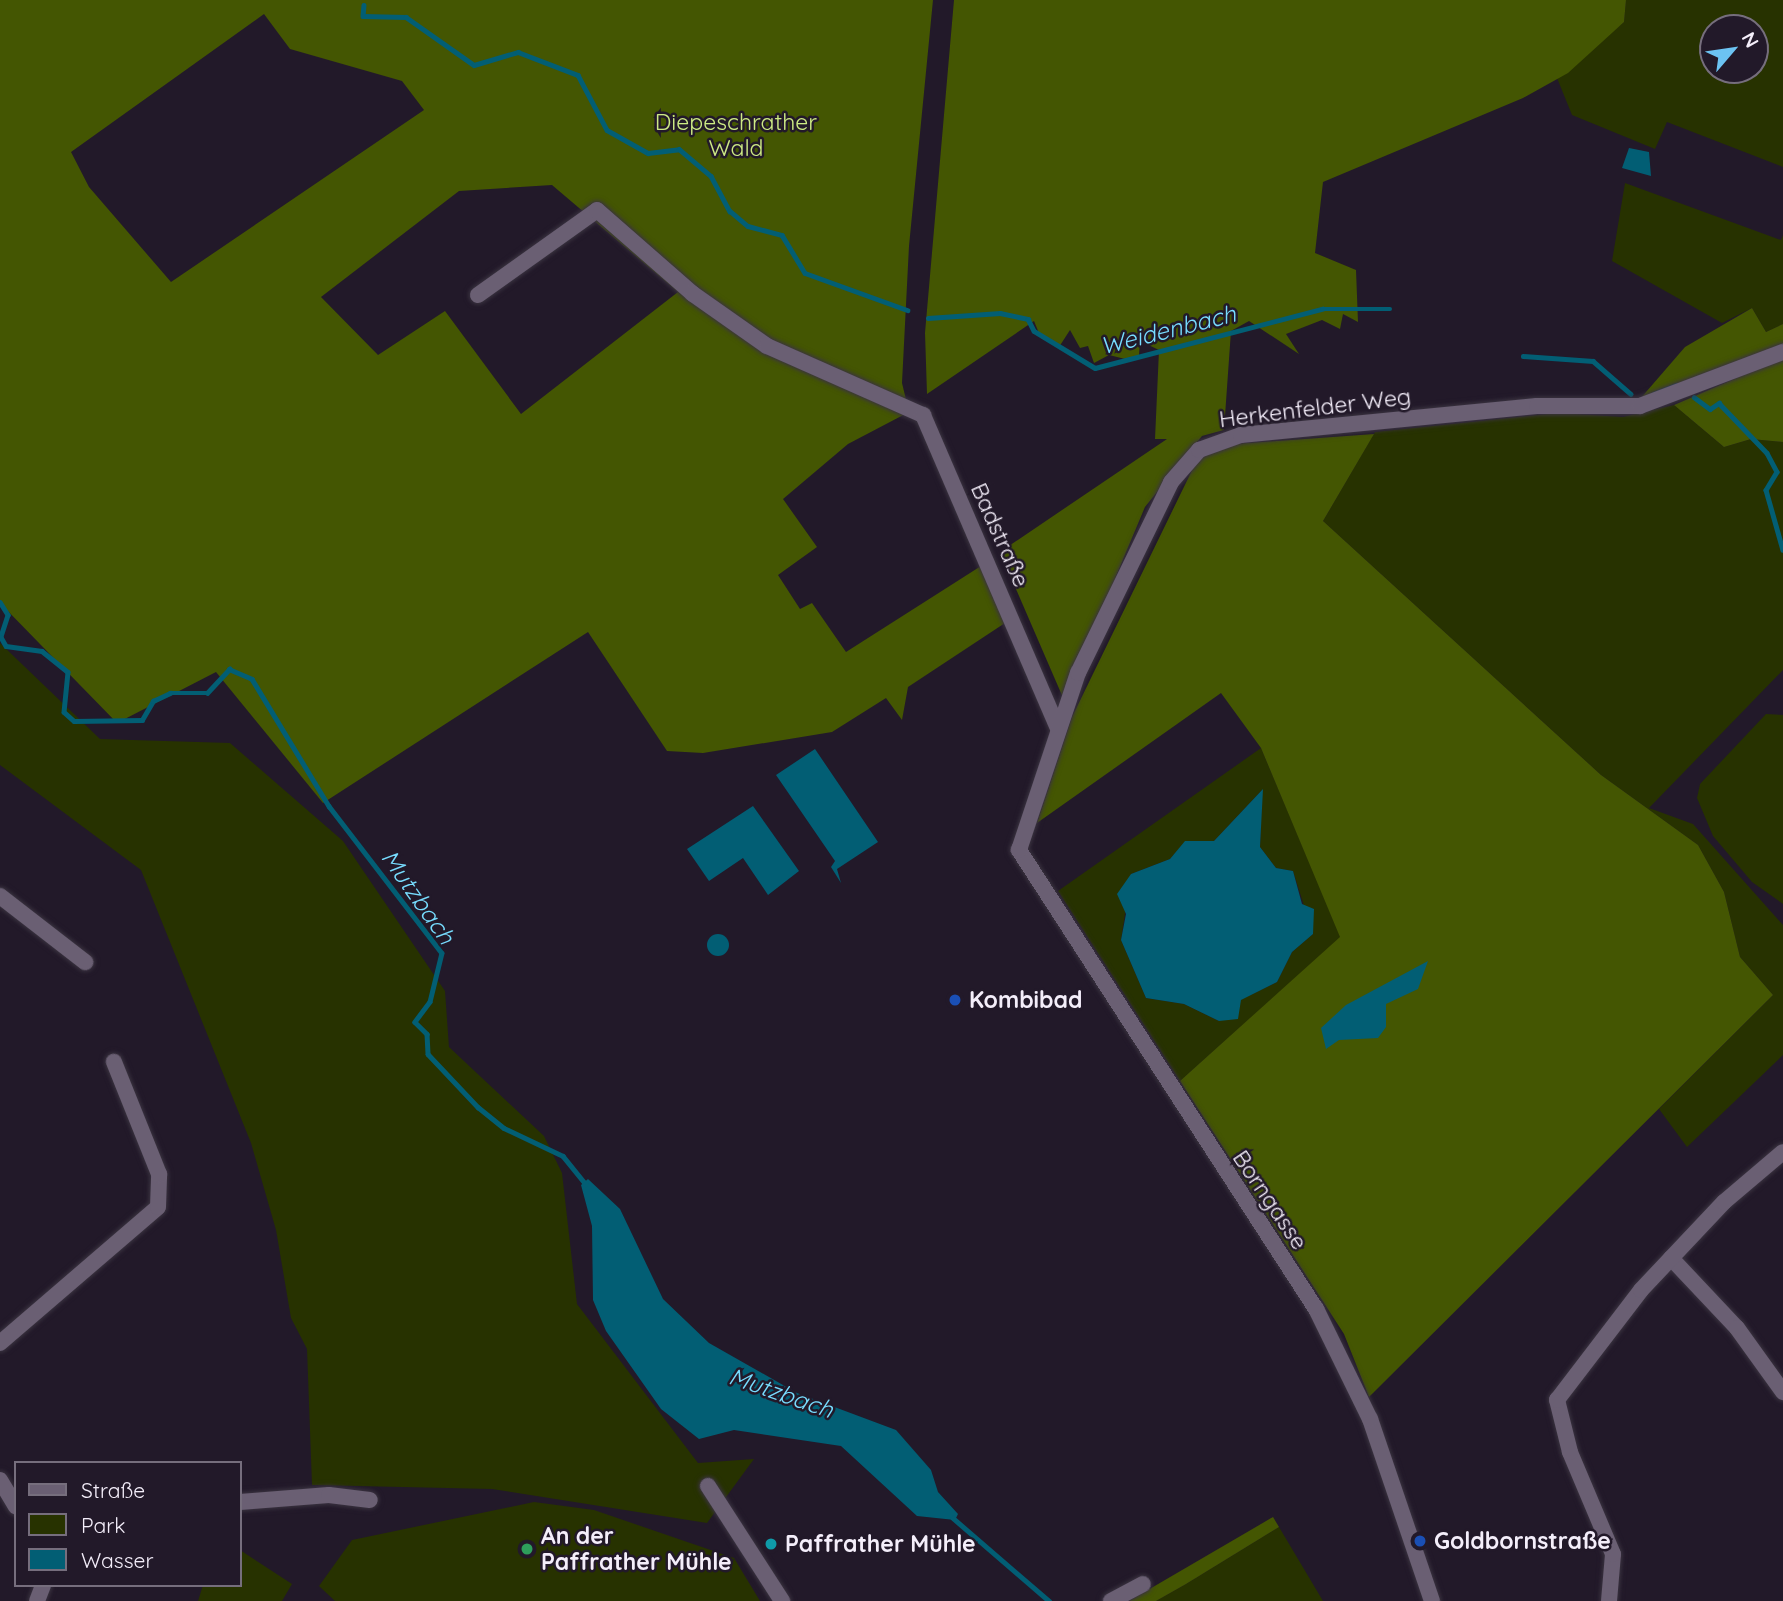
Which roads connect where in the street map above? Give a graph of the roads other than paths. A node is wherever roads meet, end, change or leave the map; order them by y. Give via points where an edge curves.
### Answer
1 (478, 295) dead end
2 (1783, 352) edge
3 (1058, 728) junction
4 (1019, 850) joint
5 (0, 896) edge
6 (85, 962) dead end
7 (114, 1062) dead end
8 (1783, 1152) edge
9 (1671, 1258) junction
10 (0, 1343) edge
11 (1783, 1392) edge
12 (0, 1480) edge
13 (708, 1486) dead end
14 (370, 1500) dead end
15 (242, 1503) edge
16 (14, 1504) edge
17 (1143, 1584) dead end
18 (782, 1601) edge
19 (1111, 1601) edge
20 (1432, 1601) edge
21 (1609, 1601) edge

1 - 3 street, Badstraße via 597,210 693,294 766,346 923,415
2 - 3 street, Herkenfelder Weg via 1757,366 1626,408 1537,405 1211,442 1171,482 1099,627
3 - 4 street, Herkenfelder Weg
4 - 20 street, Borngasse via 1316,1309 1370,1419
5 - 6 street
7 - 10 street via 159,1174 158,1207
8 - 9 street
9 - 11 street via 1737,1328
9 - 21 street via 1557,1400 1570,1452 1613,1554
12 - 16 street
13 - 18 street
14 - 15 street via 329,1495
17 - 19 street

